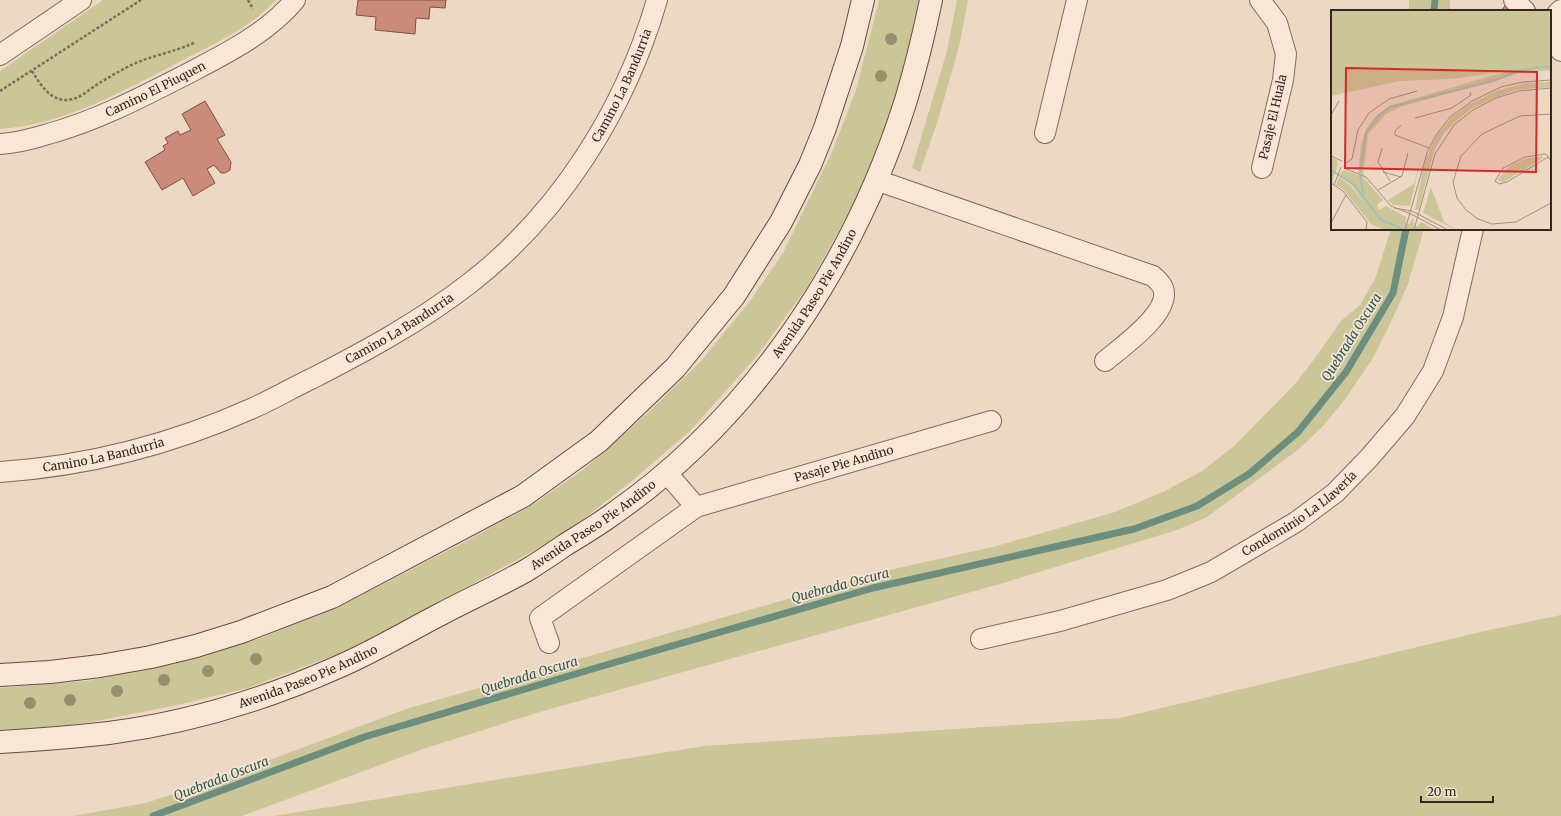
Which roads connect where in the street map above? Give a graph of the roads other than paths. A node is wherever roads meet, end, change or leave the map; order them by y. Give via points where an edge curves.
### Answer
1 (81, 0) edge
2 (295, 0) edge
3 (657, 0) edge
4 (863, 0) edge
5 (931, 0) edge
6 (1077, 0) edge
7 (1260, 0) edge
8 (1514, 0) edge
9 (1557, 0) edge
10 (1561, 2) edge
11 (1524, 10) edge
12 (1561, 10) edge
13 (1553, 40) edge
14 (0, 55) edge
15 (1045, 133) dead end
16 (0, 144) edge
17 (1262, 168) dead end
18 (876, 180) junction
19 (1473, 230) edge
20 (1105, 361) dead end
21 (991, 421) dead end
22 (0, 472) edge
23 (666, 472) junction
24 (696, 507) junction
25 (981, 640) dead end
26 (549, 643) dead end
27 (0, 675) edge
28 (0, 742) edge

1 - 14 street
2 - 16 street, Camino El Piuquen via 265,28 243,43 121,108 62,130
3 - 22 street, Camino La Bandurria via 624,87 595,140 563,187 513,245 443,303 333,367 215,424 102,459
4 - 27 main road via 852,46 825,128 796,193 758,259 734,296 675,368 599,441 522,496 332,597 241,632 151,657 50,672
5 - 18 main road, Avenida Paseo Pie Andino via 906,100
6 - 15 street
7 - 17 street, Pasaje El Huala via 1277,23 1286,54 1283,80
8 - 11 street
9 - 10 street
12 - 13 street via 1553,20
18 - 20 street via 1153,276 1163,287 1164,294 1156,315
18 - 23 main road, Avenida Paseo Pie Andino via 845,246 798,324 743,396
19 - 25 street, Condominio La Llavería via 1453,317 1433,371 1405,416 1335,492 1296,522 1211,572 1167,590
21 - 24 street, Pasaje Pie Andino
23 - 24 street
23 - 28 main road, Avenida Paseo Pie Andino via 613,514 528,569 381,647 293,686 233,706 158,724 105,733
24 - 26 street, Pasaje Pie Andino via 540,618

